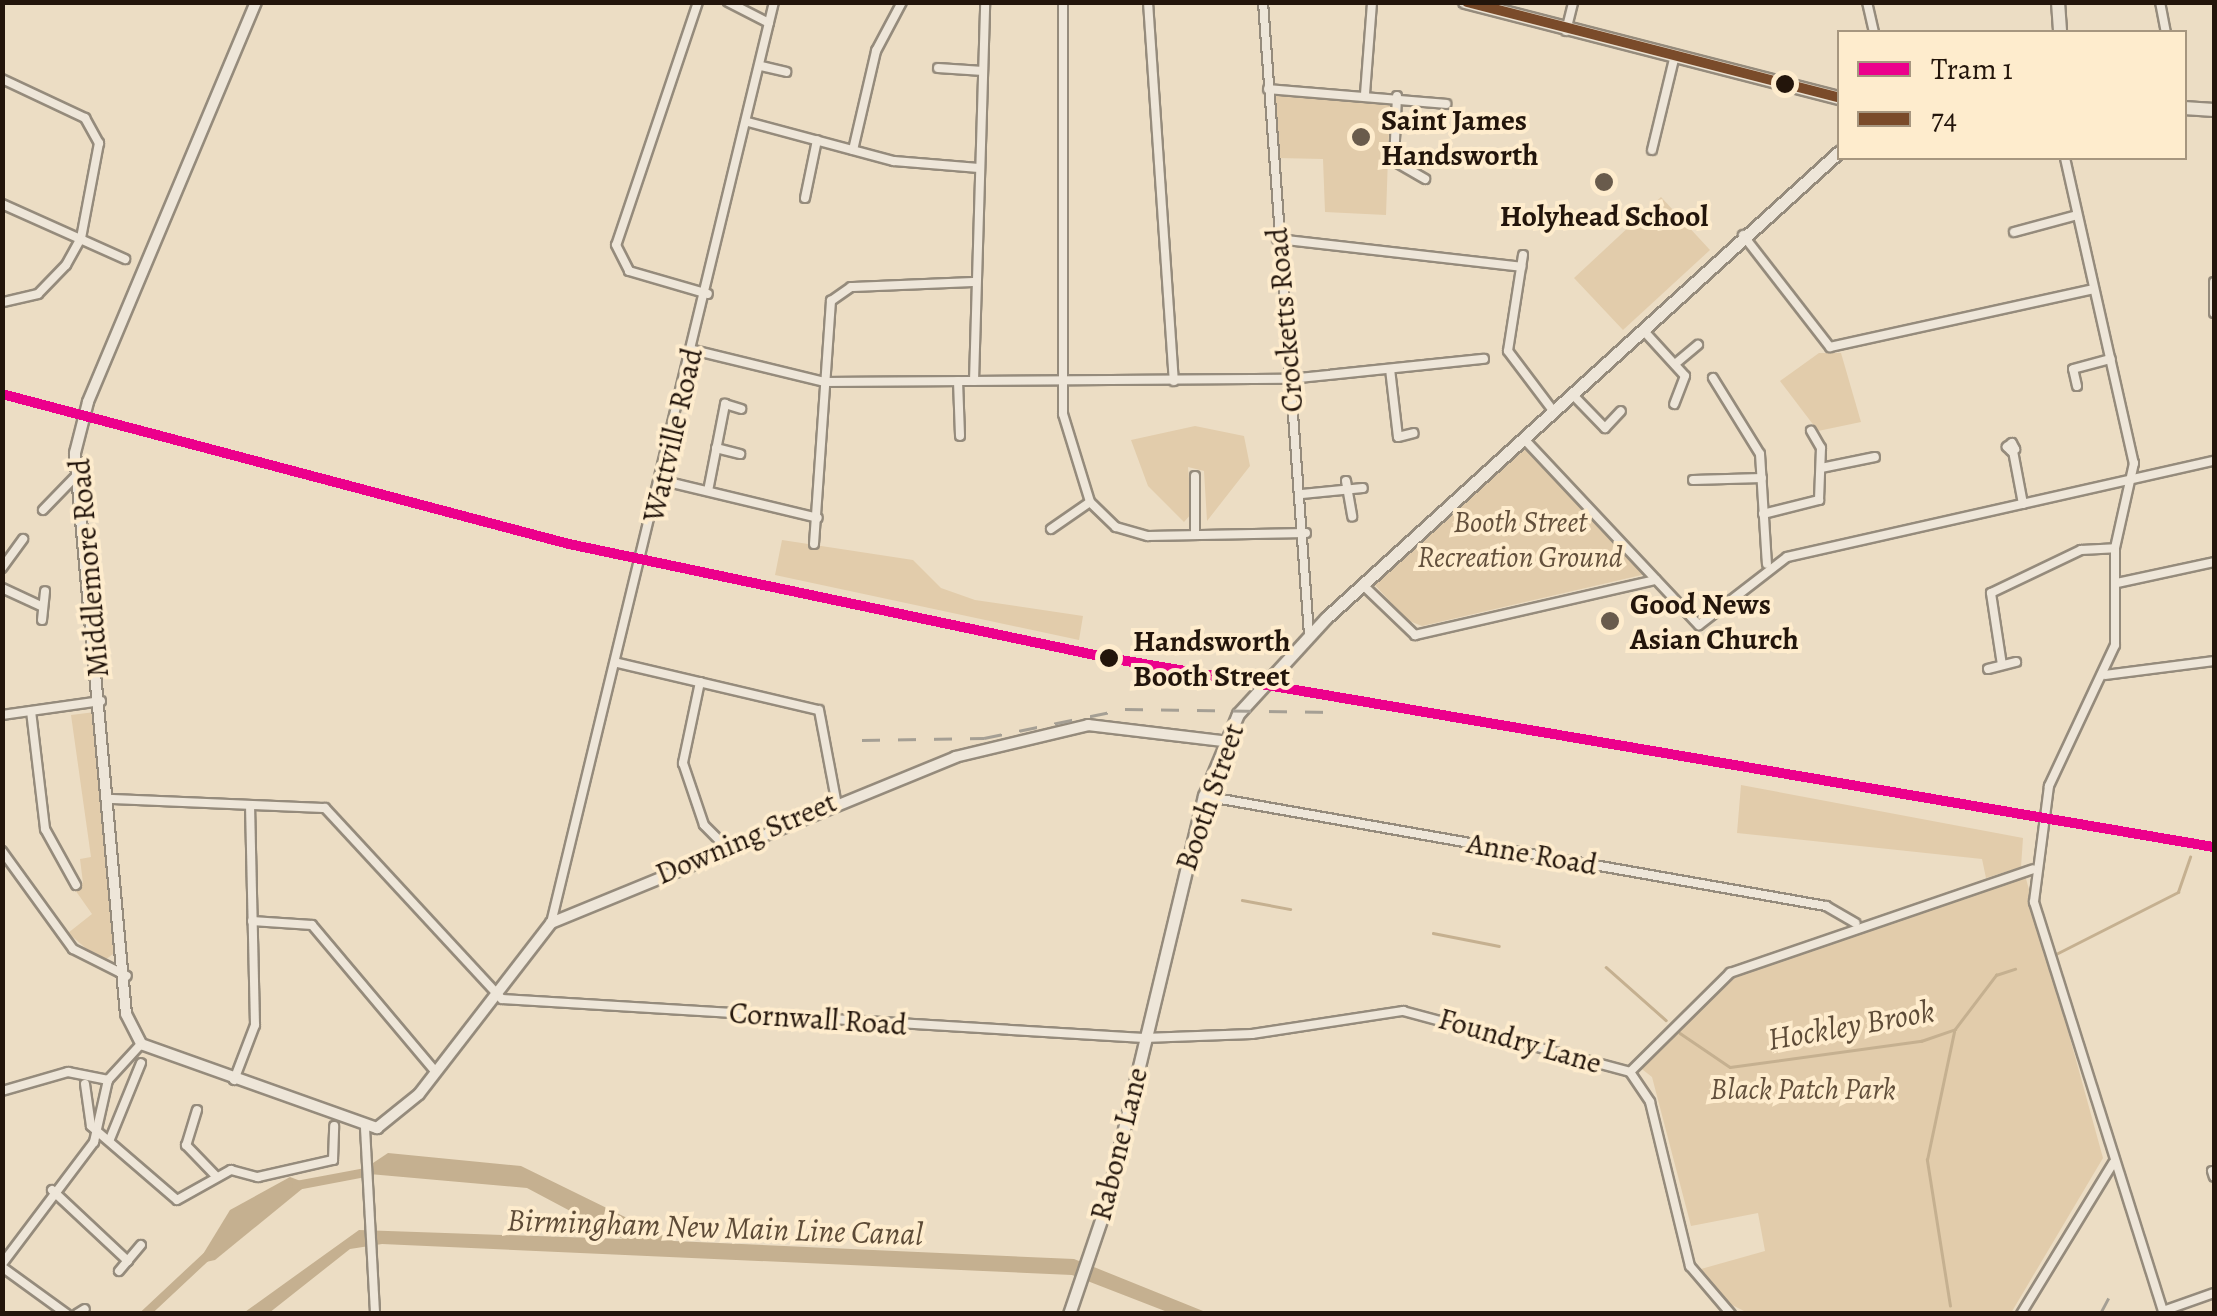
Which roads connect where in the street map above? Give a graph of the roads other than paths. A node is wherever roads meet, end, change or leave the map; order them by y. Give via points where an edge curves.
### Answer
1 (256, 2) edge
2 (698, 2) edge
3 (728, 2) edge
4 (774, 2) edge
5 (902, 2) edge
6 (985, 2) edge
7 (1063, 2) edge
8 (1148, 2) edge
9 (1263, 2) edge
10 (1372, 2) edge
11 (1465, 2) edge
12 (1574, 2) edge
13 (1867, 2) edge
14 (2058, 2) edge
15 (2160, 2) edge
16 (769, 24) junction
17 (1874, 30) edge
18 (2060, 30) edge
19 (2166, 30) edge
20 (1566, 31) junction
21 (1674, 59) junction
22 (761, 66) junction
23 (938, 68) dead end
24 (983, 71) junction
25 (786, 72) dead end
26 (2, 80) edge
27 (1268, 89) junction
28 (1366, 94) junction
29 (1397, 96) junction
30 (1837, 97) edge
31 (1446, 104) dead end
32 (2187, 108) edge
33 (2214, 110) edge
34 (748, 122) junction
35 (817, 140) junction
36 (853, 150) junction
37 (1652, 150) dead end
38 (1837, 154) edge
39 (2066, 160) edge
40 (979, 168) junction
41 (1424, 179) dead end
42 (805, 198) dead end
43 (2, 204) edge
44 (2077, 215) junction
45 (2014, 232) dead end
46 (1743, 236) junction
47 (81, 238) junction
48 (1277, 239) junction
49 (1522, 255) dead end
50 (125, 259) dead end
51 (1521, 268) junction
52 (975, 282) junction
53 (2214, 282) edge
54 (2094, 288) junction
55 (708, 294) junction
56 (2, 302) edge
57 (2214, 313) edge
58 (1643, 330) junction
59 (1698, 345) dead end
60 (694, 350) junction
61 (2111, 359) junction
62 (1484, 360) dead end
63 (1675, 364) junction
64 (1390, 369) junction
65 (2073, 369) junction
66 (2062, 371) dead end
67 (1713, 378) dead end
68 (1289, 379) junction
69 (1064, 380) junction
70 (974, 381) junction
71 (824, 382) junction
72 (958, 382) junction
73 (1174, 382) junction
74 (2077, 386) dead end
75 (1573, 395) junction
76 (1674, 404) dead end
77 (741, 408) dead end
78 (1621, 411) dead end
79 (1554, 412) junction
80 (1811, 432) dead end
81 (1414, 433) dead end
82 (960, 436) dead end
83 (1525, 440) junction
84 (716, 448) junction
85 (2013, 451) dead end
86 (740, 454) dead end
87 (1874, 457) dead end
88 (2214, 461) edge
89 (1821, 468) junction
90 (76, 476) junction
91 (1195, 476) dead end
92 (1762, 478) junction
93 (2132, 479) junction
94 (1694, 480) dead end
95 (664, 481) junction
96 (1346, 485) junction
97 (1363, 488) dead end
98 (708, 490) junction
99 (1302, 494) junction
100 (1090, 502) junction
101 (2024, 504) junction
102 (43, 510) dead end
103 (1763, 514) junction
104 (1352, 516) dead end
105 (818, 518) junction
106 (1051, 529) dead end
107 (1306, 533) junction
108 (1195, 535) junction
109 (23, 539) dead end
110 (814, 544) dead end
111 (2115, 548) junction
112 (2214, 562) edge
113 (1768, 564) junction
114 (2, 568) edge
115 (1656, 580) junction
116 (2117, 583) junction
117 (1364, 586) junction
118 (2, 588) edge
119 (44, 591) dead end
120 (43, 607) junction
121 (42, 620) dead end
122 (1309, 635) junction
123 (2214, 661) edge
124 (2016, 662) dead end
125 (618, 663) junction
126 (2002, 665) junction
127 (1988, 669) dead end
128 (2105, 676) junction
129 (700, 682) junction
130 (101, 701) junction
131 (31, 711) junction
132 (2, 714) edge
133 (1223, 741) junction
134 (1204, 796) junction
135 (111, 799) junction
136 (836, 800) junction
137 (250, 805) junction
138 (724, 845) junction
139 (2, 851) edge
140 (82, 866) dead end
141 (2033, 869) junction
142 (69, 873) junction
143 (76, 885) dead end
144 (252, 921) junction
145 (550, 923) junction
146 (1855, 923) junction
147 (127, 976) junction
148 (492, 996) junction
149 (1144, 1038) junction
150 (140, 1044) junction
151 (140, 1063) dead end
152 (435, 1070) junction
153 (1630, 1072) junction
154 (108, 1080) junction
155 (234, 1080) junction
156 (85, 1084) dead end
157 (2, 1091) edge
158 (197, 1110) dead end
159 (334, 1126) dead end
160 (365, 1128) junction
161 (99, 1132) junction
162 (110, 1139) junction
163 (2114, 1163) junction
164 (215, 1174) junction
165 (52, 1190) junction
166 (177, 1200) junction
167 (170, 1210) dead end
168 (141, 1246) dead end
169 (128, 1261) junction
170 (2, 1265) edge
171 (119, 1272) dead end
172 (2214, 1294) edge
173 (2163, 1312) edge
174 (67, 1314) edge
175 (375, 1314) edge
176 (1069, 1314) edge
177 (1730, 1314) edge
178 (2021, 1314) edge

1 - 90 street, Middlemore Road via 88,402
2 - 55 street via 616,246 630,271
3 - 16 street
4 - 16 street, Wattville Road
5 - 36 street via 876,51
6 - 24 street
7 - 69 street
8 - 73 street
9 - 27 street, Crocketts Road
10 - 28 street
11 - 20 main road
12 - 20 street
13 - 17 street
14 - 18 main road
15 - 19 street
16 - 22 street, Wattville Road
20 - 21 main road
21 - 30 main road
21 - 37 street
22 - 25 street
22 - 34 street, Wattville Road
23 - 24 street
24 - 40 street
26 - 47 street via 85,118 98,134
27 - 28 street
27 - 48 street, Crocketts Road
28 - 29 street
29 - 31 street
29 - 41 street via 1392,151 1402,174
32 - 33 main road
34 - 35 street
34 - 55 street, Wattville Road
35 - 36 street
35 - 42 street
36 - 40 street
38 - 46 main road, Booth Street
39 - 44 street
40 - 52 street
43 - 47 street
44 - 45 street
44 - 54 street
46 - 54 street via 1830,347
46 - 58 main road, Booth Street
47 - 50 street
47 - 56 street via 55,281
48 - 51 street
48 - 68 street, Crocketts Road
49 - 51 street
51 - 79 street via 1508,351
52 - 70 street
52 - 71 street via 837,291
53 - 57 street
54 - 61 street
55 - 60 street, Wattville Road
58 - 63 street
58 - 75 main road, Booth Street
59 - 63 street
60 - 71 street
60 - 95 street, Wattville Road
61 - 65 street
61 - 93 street
62 - 64 street
63 - 76 street via 1687,382
64 - 68 street
64 - 81 street via 1398,437
65 - 66 street
65 - 74 street
67 - 92 street via 1754,436
68 - 73 street
68 - 99 street, Crocketts Road
69 - 70 street
69 - 73 street
69 - 100 street via 1066,434
70 - 72 street
71 - 72 street
71 - 105 street
72 - 82 street
75 - 78 street via 1605,428
75 - 79 main road, Booth Street
77 - 84 street via 725,404
79 - 83 main road, Booth Street
80 - 89 street
83 - 115 street
83 - 117 main road, Booth Street
84 - 86 street
84 - 98 street
85 - 101 street
87 - 89 street
88 - 93 street
89 - 103 street via 1812,506
90 - 102 street
90 - 130 street, Middlemore Road
91 - 108 street
92 - 94 street
92 - 103 street
93 - 101 street
93 - 111 street
95 - 98 street
95 - 125 street, Wattville Road
96 - 97 street
96 - 99 street
96 - 104 street
98 - 105 street
99 - 107 street, Crocketts Road
100 - 106 street
100 - 108 street via 1116,528
101 - 113 street
103 - 113 street
105 - 110 street
107 - 108 street
107 - 122 street, Crocketts Road
109 - 114 street
111 - 116 street
111 - 126 street via 2082,550 1991,593
112 - 116 street
113 - 115 street via 1699,625
115 - 117 street via 1415,635
116 - 128 street
117 - 122 main road, Booth Street
118 - 120 street
119 - 120 street
120 - 121 street
122 - 133 main road, Booth Street
123 - 128 street
124 - 126 street
125 - 129 street
125 - 145 street, Wattville Road
126 - 127 street
128 - 141 street via 2060,753
129 - 136 street via 820,710
129 - 138 street via 683,763 704,826
130 - 131 street
130 - 135 street, Middlemore Road
131 - 132 street
131 - 142 street via 44,829
133 - 134 main road, Booth Street
133 - 136 street, Downing Street via 1088,725 955,757
134 - 146 street, Anne Road via 1826,906
134 - 149 main road, Booth Street
135 - 137 street
135 - 147 street, Middlemore Road
136 - 138 street, Downing Street
137 - 144 street
137 - 148 street via 334,814
138 - 145 street, Downing Street
139 - 147 street via 73,949
140 - 142 street
141 - 146 street
141 - 163 street via 2044,940
142 - 143 street
144 - 152 street via 312,925
144 - 155 street via 255,1025
145 - 148 street, Downing Street
146 - 153 street via 1730,973
147 - 150 street, Middlemore Road via 126,1014
148 - 149 street, Cornwall Road
148 - 152 street, Downing Street
149 - 153 street, Foundry Lane via 1252,1034 1404,1011
149 - 176 main road, Rabone Lane
150 - 154 street
150 - 155 street
151 - 162 street
152 - 160 street, Downing Street via 402,1112
153 - 177 street, Foundry Lane via 1650,1102 1690,1266
154 - 157 street via 68,1072
154 - 161 street
155 - 160 street
156 - 161 street
158 - 164 street via 186,1145
159 - 164 street via 334,1160 258,1178
160 - 175 street
161 - 162 street
161 - 165 street
162 - 166 street
163 - 173 street
163 - 178 street
164 - 166 street
165 - 169 street
165 - 170 street
166 - 167 street
168 - 169 street
169 - 171 street
170 - 174 street
172 - 173 street

